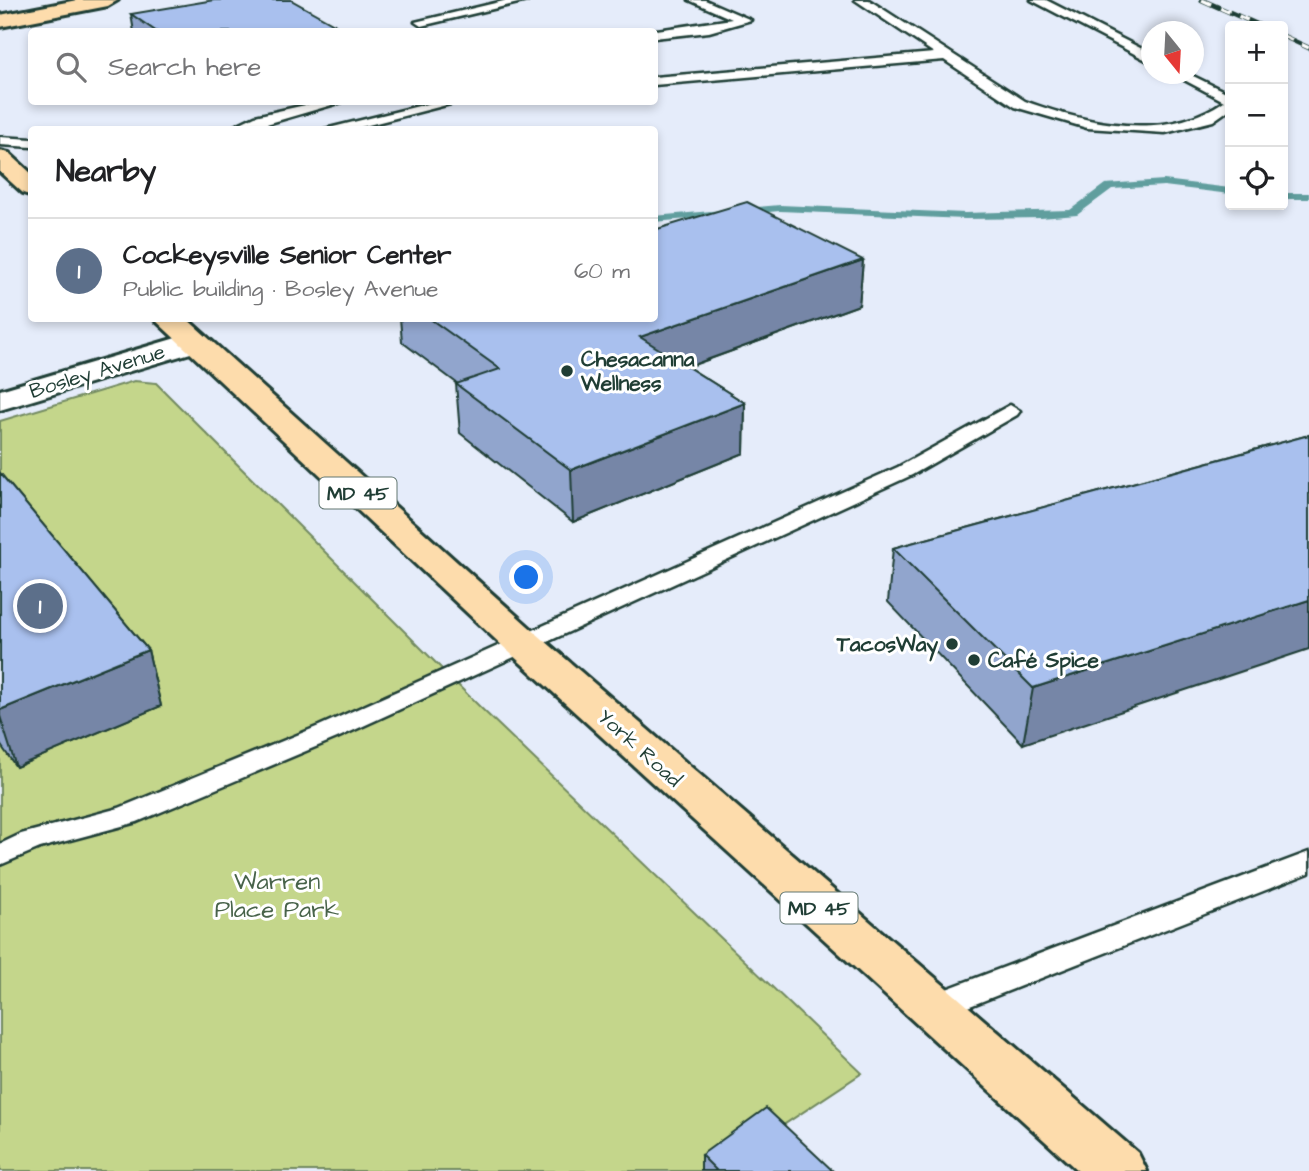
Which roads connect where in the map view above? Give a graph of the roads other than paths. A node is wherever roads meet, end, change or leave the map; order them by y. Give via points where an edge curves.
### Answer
1 (108, 0) edge
2 (525, 0) edge
3 (695, 0) edge
4 (862, 0) edge
5 (1037, 0) edge
6 (57, 11) junction
7 (0, 15) edge
8 (33, 15) junction
9 (0, 22) edge
10 (421, 22) dead end
11 (0, 33) edge
12 (658, 34) edge
13 (1141, 53) edge
14 (947, 56) junction
15 (658, 81) edge
16 (1199, 84) edge
17 (1225, 98) edge
18 (322, 105) edge
19 (439, 105) edge
20 (1225, 105) edge
21 (243, 126) edge
22 (346, 126) edge
23 (0, 141) edge
24 (28, 143) edge
25 (172, 322) edge
26 (193, 342) junction
27 (0, 400) edge
28 (1010, 411) dead end
29 (523, 643) junction
30 (0, 855) edge
31 (1309, 862) edge
32 (931, 1008) junction
33 (1118, 1171) edge

1 - 6 main road
2 - 10 lane
3 - 12 lane via 745,20
4 - 14 lane
5 - 13 lane
6 - 7 main road
6 - 8 main road
8 - 9 main road
8 - 11 main road
14 - 15 lane
14 - 20 lane via 1020,104 1082,124 1188,124 1207,119
16 - 17 lane
18 - 21 lane
19 - 22 lane
23 - 24 lane
25 - 26 main road, York Road / MD 45
26 - 27 street, Bosley Avenue
26 - 29 main road, York Road / MD 45
28 - 29 lane via 905,471
29 - 30 lane via 328,732 127,815 42,838
29 - 32 main road, York Road / MD 45
31 - 32 lane
32 - 33 main road, York Road / MD 45

